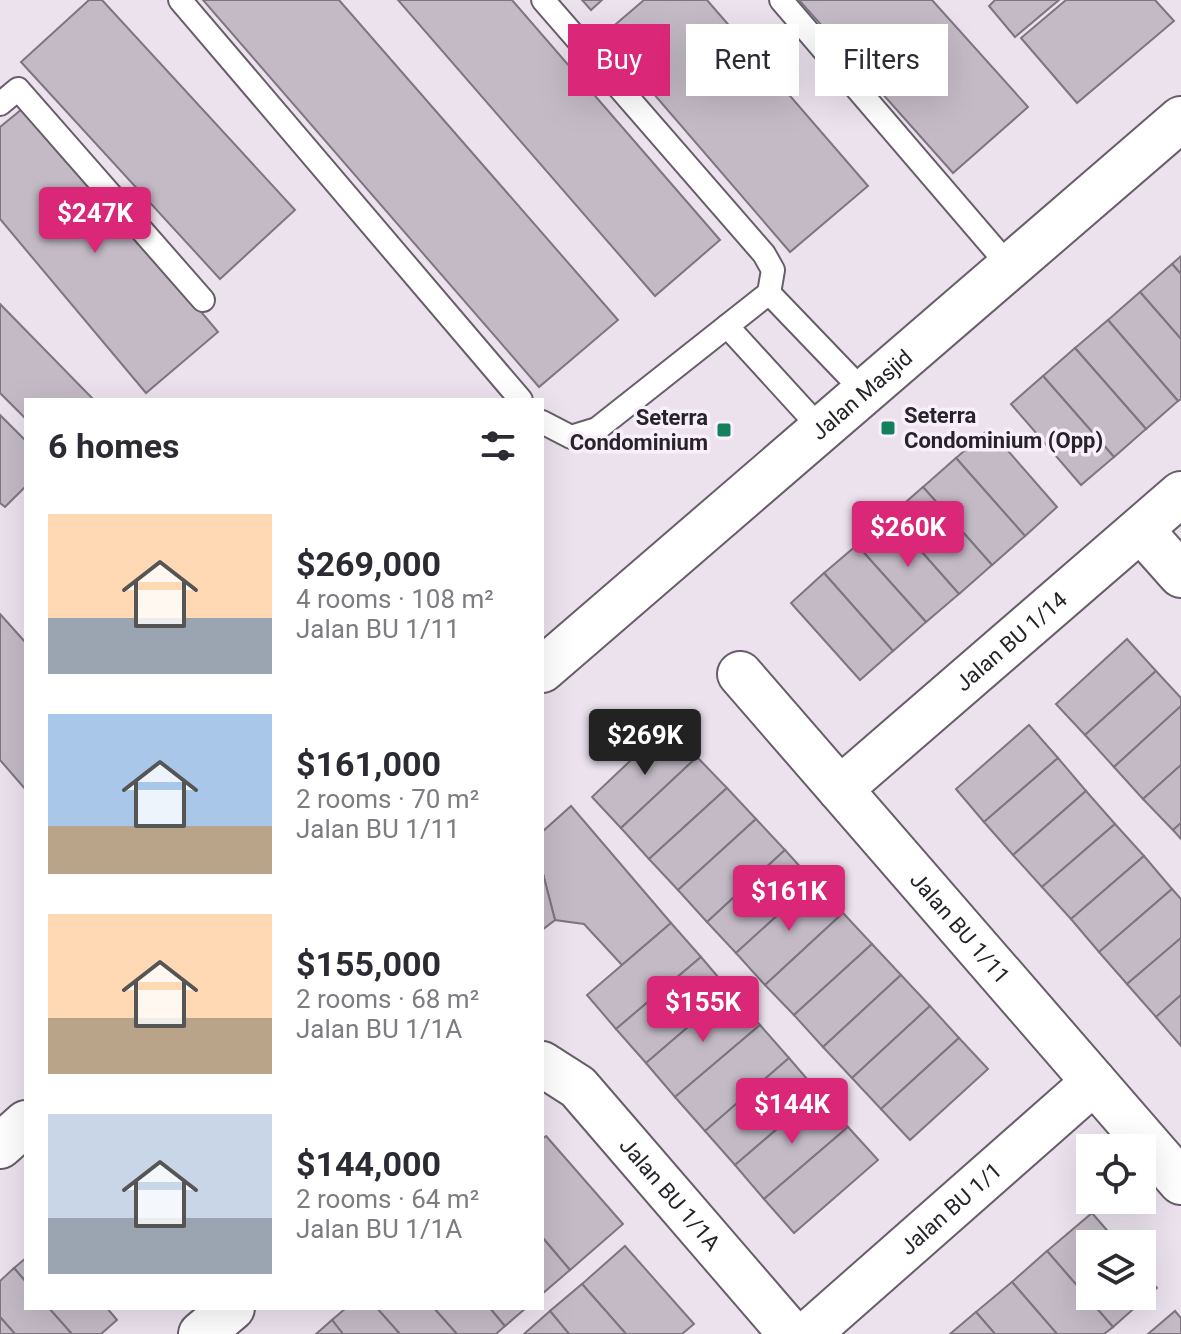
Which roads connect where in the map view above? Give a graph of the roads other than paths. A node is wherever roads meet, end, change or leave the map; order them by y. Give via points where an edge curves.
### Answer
1 (180, 0) edge
2 (543, 0) edge
3 (781, 0) edge
4 (0, 104) edge
5 (1181, 119) edge
6 (1010, 267) junction
7 (769, 293) junction
8 (203, 300) dead end
9 (727, 326) junction
10 (865, 393) junction
11 (519, 398) edge
12 (544, 423) edge
13 (822, 430) junction
14 (1181, 494) edge
15 (1141, 530) junction
16 (1181, 575) edge
17 (544, 668) edge
18 (740, 674) dead end
19 (840, 789) junction
20 (544, 1065) edge
21 (1094, 1082) junction
22 (24, 1125) edge
23 (0, 1146) edge
24 (1181, 1182) edge
25 (230, 1310) edge
26 (201, 1334) edge
27 (791, 1334) edge
28 (808, 1334) edge

1 - 11 lane
2 - 7 lane via 764,254 773,270
3 - 6 lane
4 - 8 lane via 18,89
5 - 6 street, Jalan Masjid
6 - 10 street, Jalan Masjid
7 - 9 lane
7 - 10 lane
9 - 12 lane via 597,429 571,437
9 - 13 lane
10 - 13 street, Jalan Masjid
13 - 17 street, Jalan Masjid
14 - 15 street, Jalan BU 1/14
15 - 16 street
15 - 19 street, Jalan BU 1/14
18 - 19 street, Jalan BU 1/11
19 - 21 street, Jalan BU 1/11
20 - 27 street, Jalan BU 1/1A via 578,1087
21 - 24 street, Jalan BU 1/11
21 - 28 street, Jalan BU 1/1
22 - 23 street
25 - 26 street

